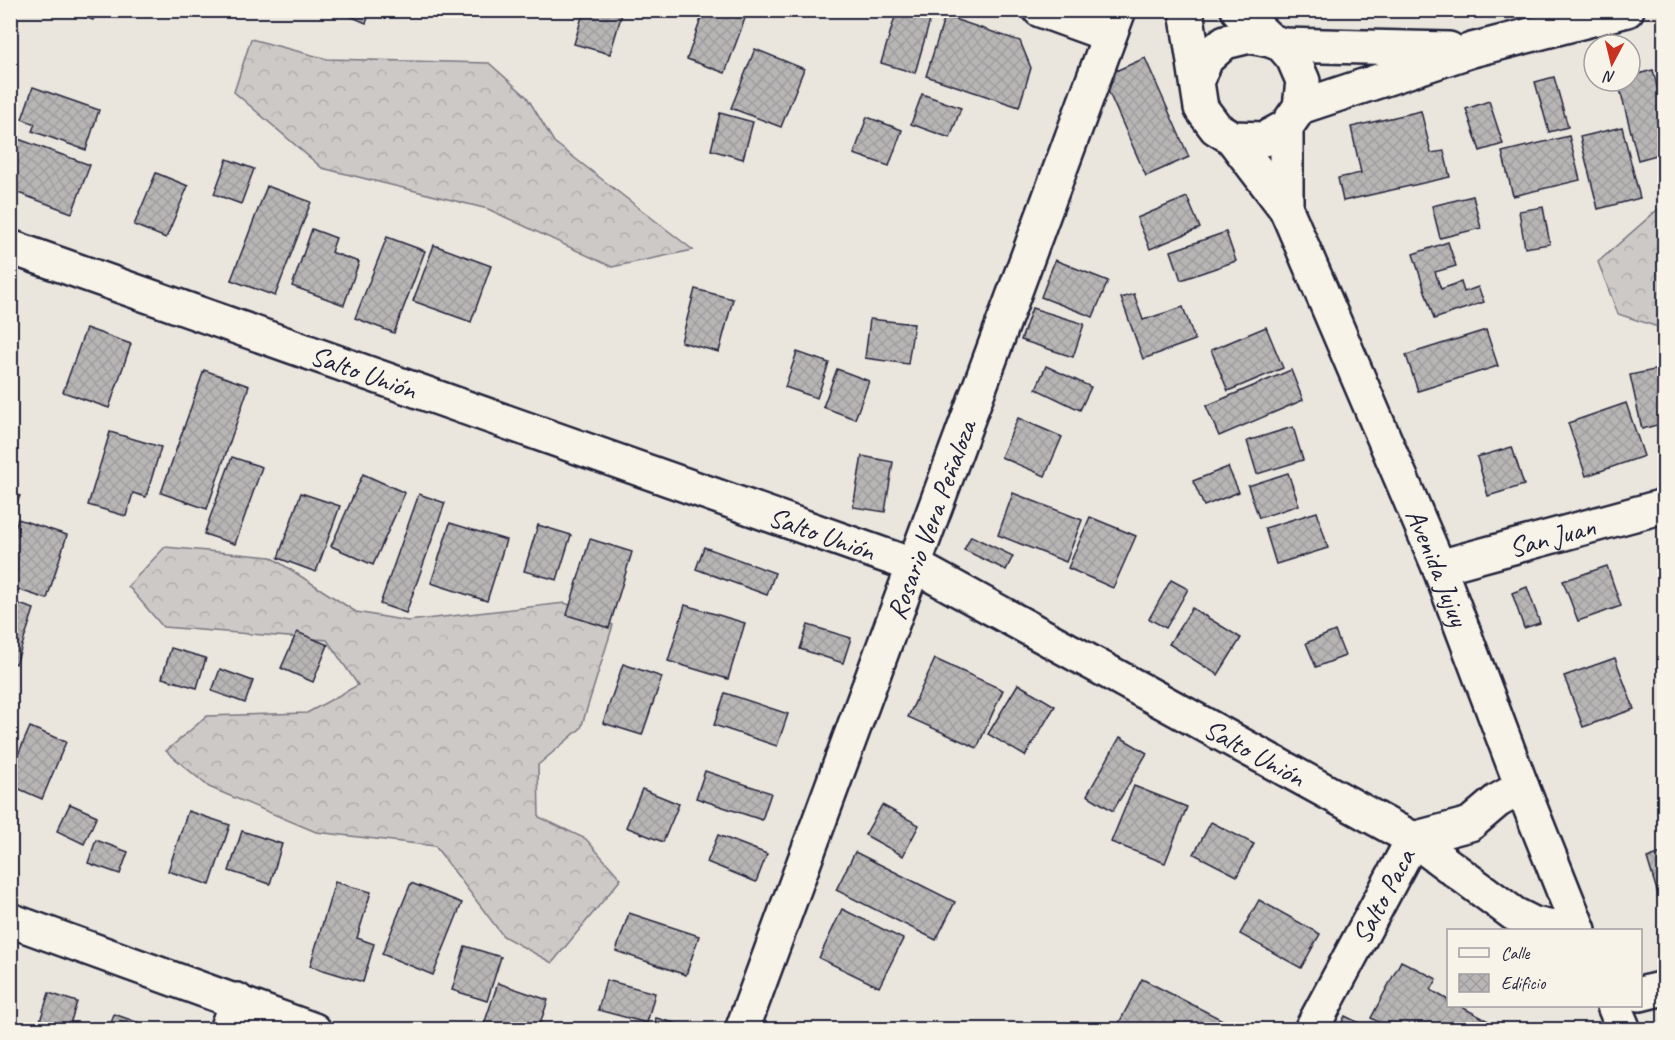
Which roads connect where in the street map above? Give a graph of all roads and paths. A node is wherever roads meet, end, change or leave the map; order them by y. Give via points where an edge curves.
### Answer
1 (1040, 10) edge
2 (1186, 10) edge
3 (1238, 10) edge
4 (1627, 10) edge
5 (1114, 23) edge
6 (1276, 42) junction
7 (1472, 50) junction
8 (1198, 81) junction
9 (1293, 117) junction
10 (1232, 138) junction
11 (1286, 209) junction
12 (10, 248) edge
13 (1665, 506) edge
14 (915, 566) junction
15 (1439, 567) junction
16 (1522, 787) junction
17 (1413, 839) junction
18 (10, 920) edge
19 (1579, 929) edge
20 (1665, 988) edge
21 (1642, 994) edge
22 (1615, 1007) edge
23 (231, 1015) edge
24 (314, 1029) edge
25 (742, 1029) edge
26 (1311, 1029) edge
27 (1624, 1029) edge

1 - 5 street
2 - 8 street
3 - 6 street
4 - 7 street
5 - 14 street, Rosario Vera Peñaloza
6 - 7 street
6 - 8 street via 1250,36 1225,42 1206,59
6 - 9 street via 1293,58 1303,81
7 - 9 street
8 - 10 street via 1202,108 1216,128
9 - 10 street via 1264,139
9 - 11 street, Avenida Jujuy
10 - 11 street, Avenida Jujuy
11 - 15 street, Avenida Jujuy
12 - 14 street, Salto Unión
13 - 15 street, San Juan
14 - 17 street, Salto Unión
14 - 25 street, Rosario Vera Peñaloza
15 - 16 street, Avenida Jujuy
16 - 17 street, Salto Paca via 1497,801 1470,824
16 - 19 street, Avenida Jujuy
17 - 19 street, Salto Unión via 1514,914 1534,924
17 - 26 street, Salto Paca
18 - 23 street
20 - 21 street
22 - 27 street
23 - 24 street

